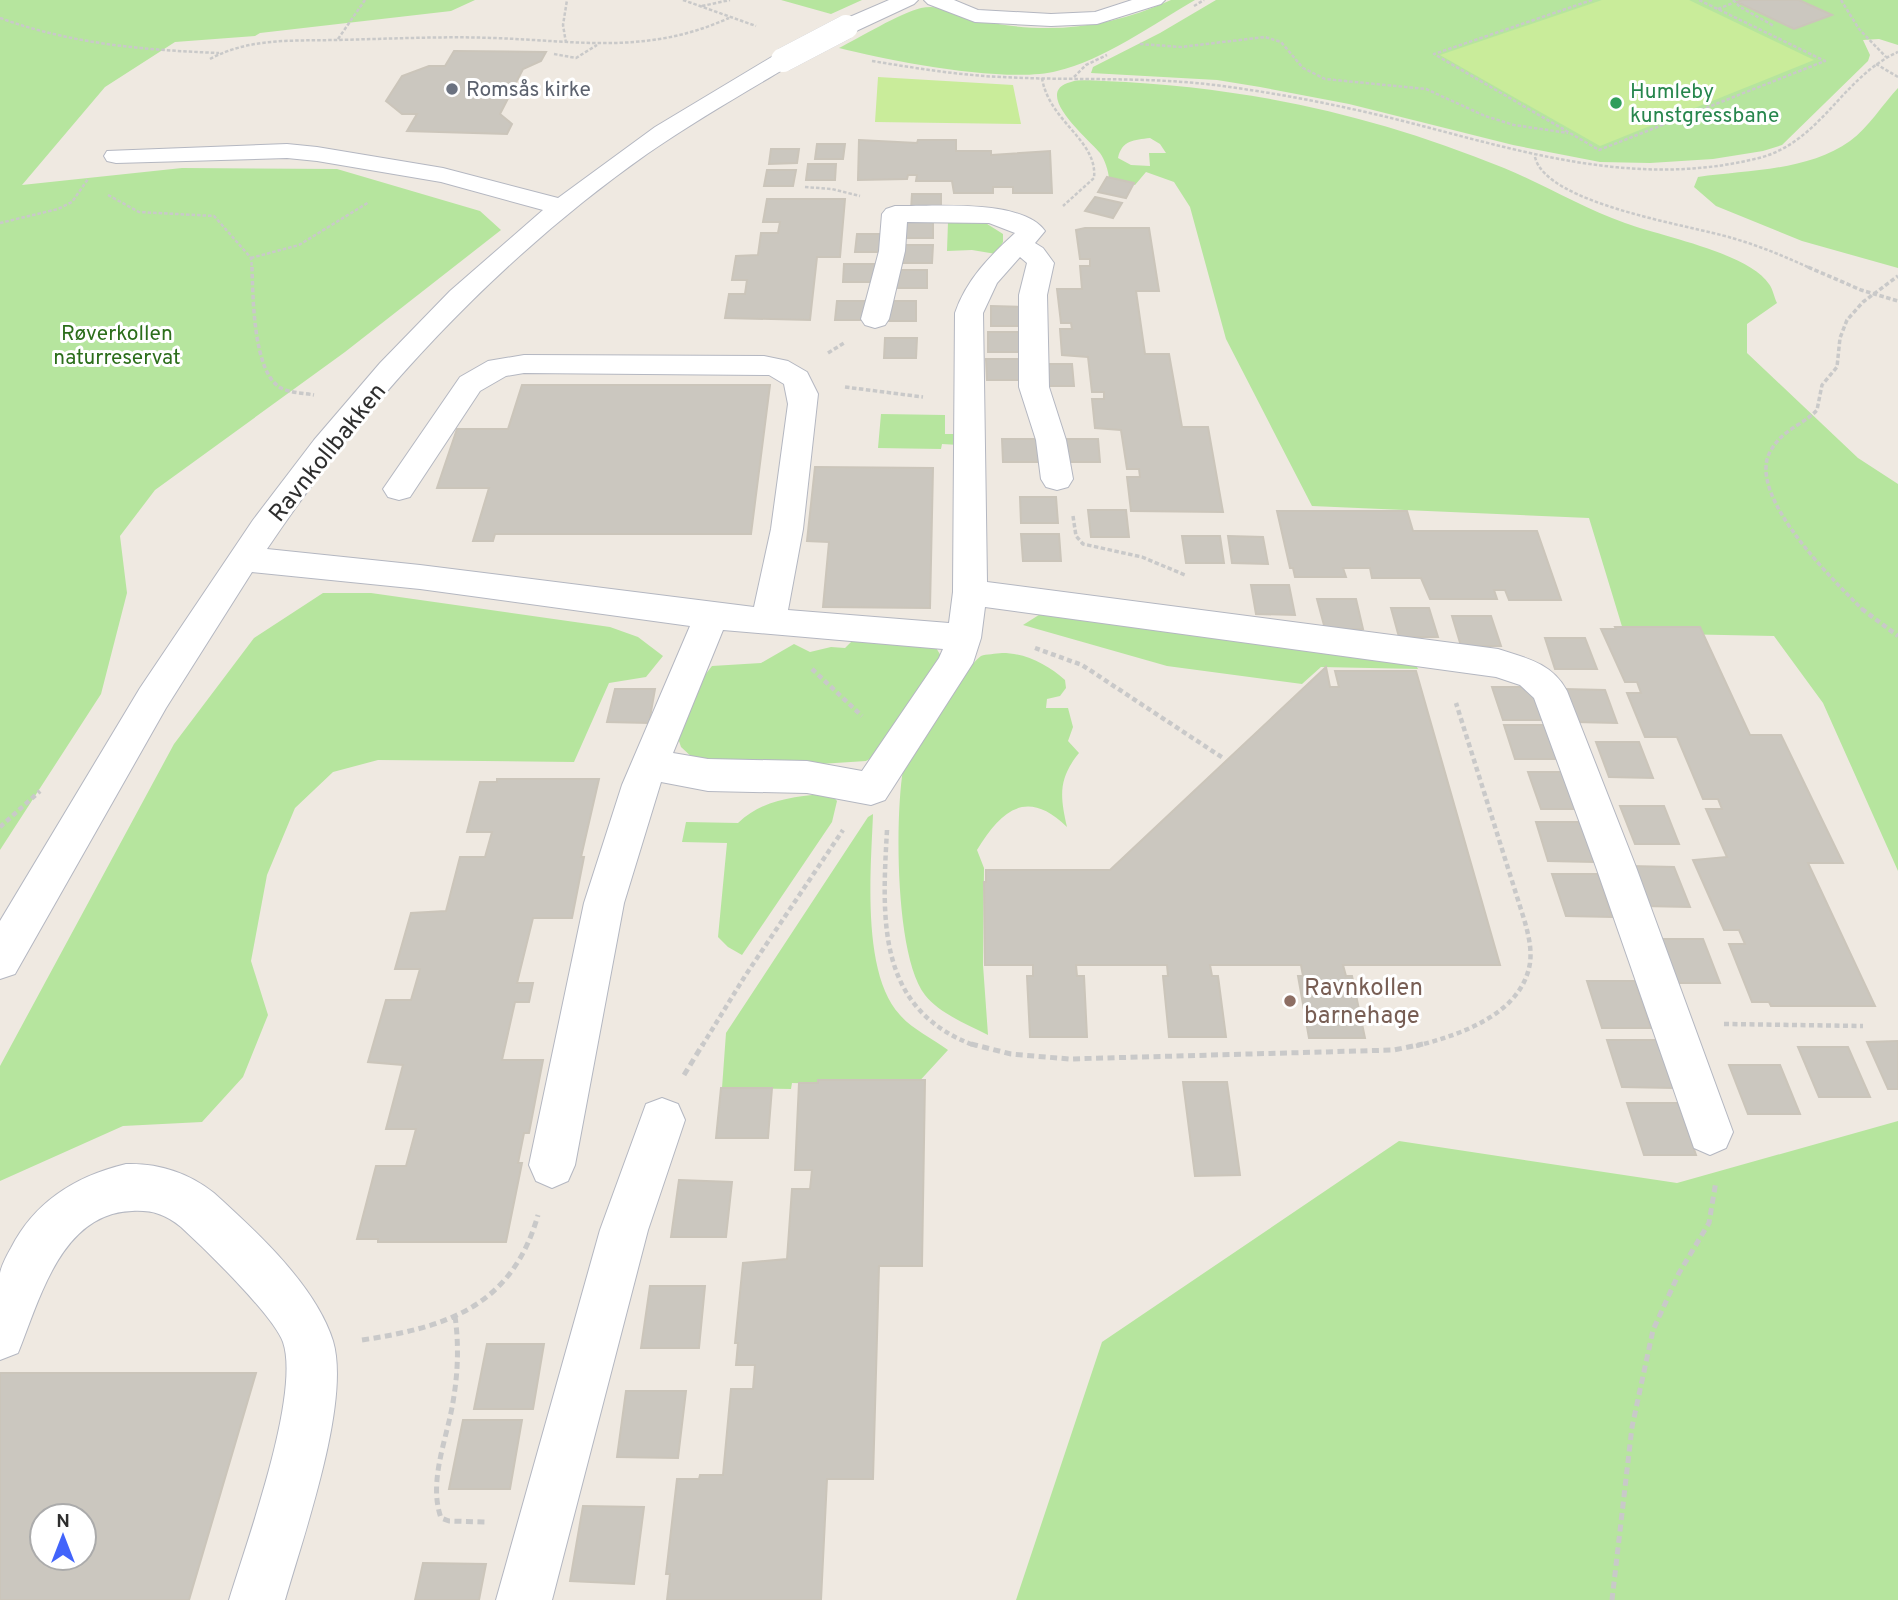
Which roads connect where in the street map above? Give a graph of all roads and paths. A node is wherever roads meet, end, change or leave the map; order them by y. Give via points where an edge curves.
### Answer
1 (365, 0) edge
2 (567, 0) edge
3 (683, 0) edge
4 (730, 0) edge
5 (907, 0) edge
6 (934, 0) edge
7 (1057, 0) edge
8 (1154, 0) edge
9 (1592, 0) edge
10 (1699, 0) edge
11 (1840, 0) edge
12 (1733, 1) edge
13 (701, 6) junction
14 (1718, 9) junction
15 (0, 18) edge
16 (1023, 18) junction
17 (1774, 26) dead end
18 (338, 40) junction
19 (1133, 42) dead end
20 (566, 43) junction
21 (597, 45) junction
22 (1898, 52) edge
23 (220, 53) junction
24 (554, 54) dead end
25 (1886, 57) junction
26 (210, 59) dead end
27 (864, 59) dead end
28 (1875, 64) junction
29 (1898, 77) edge
30 (1042, 78) junction
31 (1569, 134) junction
32 (116, 156) dead end
33 (1535, 157) junction
34 (420, 170) junction
35 (93, 173) dead end
36 (805, 187) dead end
37 (99, 190) dead end
38 (563, 207) junction
39 (895, 214) junction
40 (0, 223) edge
41 (1025, 238) junction
42 (251, 258) junction
43 (1898, 276) edge
44 (1871, 296) junction
45 (1898, 301) edge
46 (875, 319) dead end
47 (801, 384) junction
48 (969, 402) junction
49 (363, 404) junction
50 (1056, 479) joint
51 (399, 489) dead end
52 (244, 559) junction
53 (970, 593) junction
54 (712, 616) junction
55 (768, 622) junction
56 (1237, 629) junction
57 (1898, 636) edge
58 (964, 638) junction
59 (1453, 692) dead end
60 (898, 750) junction
61 (1223, 758) dead end
62 (650, 764) junction
63 (872, 789) junction
64 (0, 960) edge
65 (1670, 1023) junction
66 (1863, 1026) dead end
67 (662, 1120) joint
68 (1710, 1132) joint
69 (552, 1165) joint
70 (455, 1316) junction
71 (0, 1335) edge
72 (309, 1342) junction
73 (547, 1523) junction
74 (257, 1600) edge
75 (524, 1600) edge
76 (1612, 1600) edge

1 - 18 path
2 - 20 path
3 - 13 path
4 - 13 path
5 - 38 street, Ravnkollbakken, bridge via 783,60 665,131
6 - 16 street via 975,16
7 - 16 street
8 - 16 street via 1097,18
9 - 31 path via 1434,54
10 - 14 path
11 - 25 path
12 - 14 path
12 - 17 path
13 - 21 path via 729,18 682,37
14 - 31 path via 1825,61 1598,150
15 - 23 path via 110,46
18 - 20 path via 492,38
18 - 23 path via 260,43
19 - 31 path via 1169,47 1265,37 1280,42 1303,68 1325,79 1426,89 1504,122
20 - 21 path
21 - 24 path via 576,58
22 - 25 path
23 - 26 path
25 - 28 path
27 - 30 path via 971,75
28 - 29 path
28 - 33 path via 1800,142 1771,155 1717,164 1635,168
30 - 33 path via 1160,80 1261,92 1398,120
30 - 41 path via 1050,108 1091,154 1096,174
32 - 34 street via 287,151
33 - 44 path via 1545,175 1573,193 1756,245
34 - 38 street
34 - 42 path via 299,245
35 - 40 path via 72,202
36 - 39 path via 867,198
37 - 42 path via 139,212 214,216
38 - 49 street, Ravnkollbakken via 460,298
39 - 41 street via 990,215 1012,221
39 - 46 street via 892,251
41 - 48 street via 971,305
41 - 50 street via 1041,263 1033,295 1034,387 1051,440
42 - 49 path via 254,311 264,369 270,379 282,389
43 - 44 path
44 - 45 path
44 - 57 path via 1847,319 1840,335 1840,365 1822,385 1819,406 1774,445 1764,473 1779,510 1806,548 1869,615
47 - 48 path
47 - 51 street via 778,368 750,364 524,364 498,368 470,384
47 - 55 street via 803,404 790,504
48 - 53 street
49 - 52 street, Ravnkollbakken
50 - 56 path via 1066,494 1078,540 1142,557 1219,589 1230,596 1236,608
52 - 54 street via 351,568
52 - 64 street, Ravnkollbakken via 136,728
53 - 56 street
53 - 58 street
54 - 55 street
54 - 62 street
55 - 58 street
55 - 60 path
56 - 65 street via 1498,663 1523,670 1544,684 1580,769
58 - 60 street via 955,663
58 - 61 path via 1018,644 1082,664
59 - 63 path via 1524,921 1530,963 1517,992 1501,1008 1462,1032 1421,1047 1074,1059 1010,1055 961,1041 924,1018 890,956 888,817
60 - 63 street
62 - 63 street via 708,775 807,777
62 - 69 street via 604,903
63 - 67 path via 717,1018
65 - 66 path
65 - 68 street
67 - 73 street via 624,1230
68 - 76 path via 1717,1176 1709,1223 1653,1329 1632,1427
69 - 70 path via 534,1228 516,1268 475,1306
70 - 72 path via 363,1340
70 - 73 path via 460,1358 436,1484 437,1512 449,1521
71 - 72 street via 28,1267 44,1238 64,1217 102,1195 144,1185 185,1200 210,1222 278,1293
72 - 74 street via 308,1411
73 - 75 street

